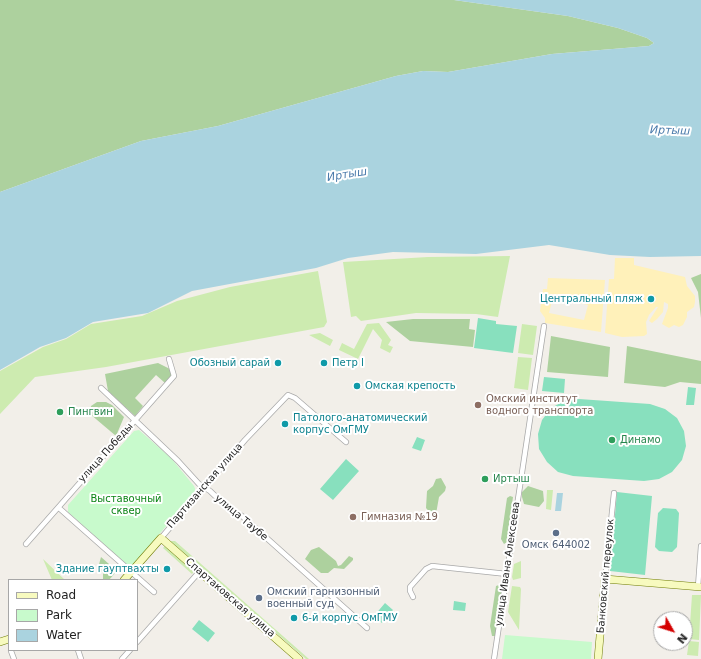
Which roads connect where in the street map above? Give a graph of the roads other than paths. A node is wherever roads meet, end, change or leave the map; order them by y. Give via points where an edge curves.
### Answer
1 (544, 326) dead end
2 (169, 359) dead end
3 (101, 388) dead end
4 (136, 420) junction
5 (346, 442) dead end
6 (203, 488) junction
7 (614, 494) dead end
8 (59, 508) junction
9 (161, 538) junction
10 (26, 544) dead end
11 (701, 546) edge
12 (200, 571) junction
13 (131, 572) junction
14 (507, 574) junction
15 (125, 579) edge
16 (605, 579) junction
17 (699, 587) edge
18 (154, 592) dead end
19 (413, 597) dead end
20 (367, 628) dead end
21 (138, 641) edge
22 (11, 651) dead end
23 (129, 651) edge
24 (14, 659) edge
25 (122, 659) edge
26 (299, 659) edge
27 (494, 659) edge
28 (598, 659) edge

1 - 14 street, улица Ивана Алексеева
2 - 4 street, улица Победы via 174,376
3 - 4 street, улица Таубе
4 - 6 street, улица Таубе
4 - 8 street, улица Победы
5 - 6 street, Партизанская улица via 295,398 288,395
6 - 9 street, Партизанская улица
6 - 20 street, улица Таубе via 242,516
7 - 16 street, Банковский переулок
8 - 10 street, улица Победы
8 - 13 street
9 - 12 street, Спартаковская улица
9 - 13 street, Партизанская улица
11 - 17 street
12 - 21 street
12 - 26 street, Спартаковская улица
13 - 15 street, Партизанская улица
13 - 18 street
14 - 19 street via 432,566 426,568 410,587
14 - 27 street, улица Ивана Алексеева
16 - 17 street
16 - 28 street, Банковский переулок
22 - 24 street
23 - 25 street

